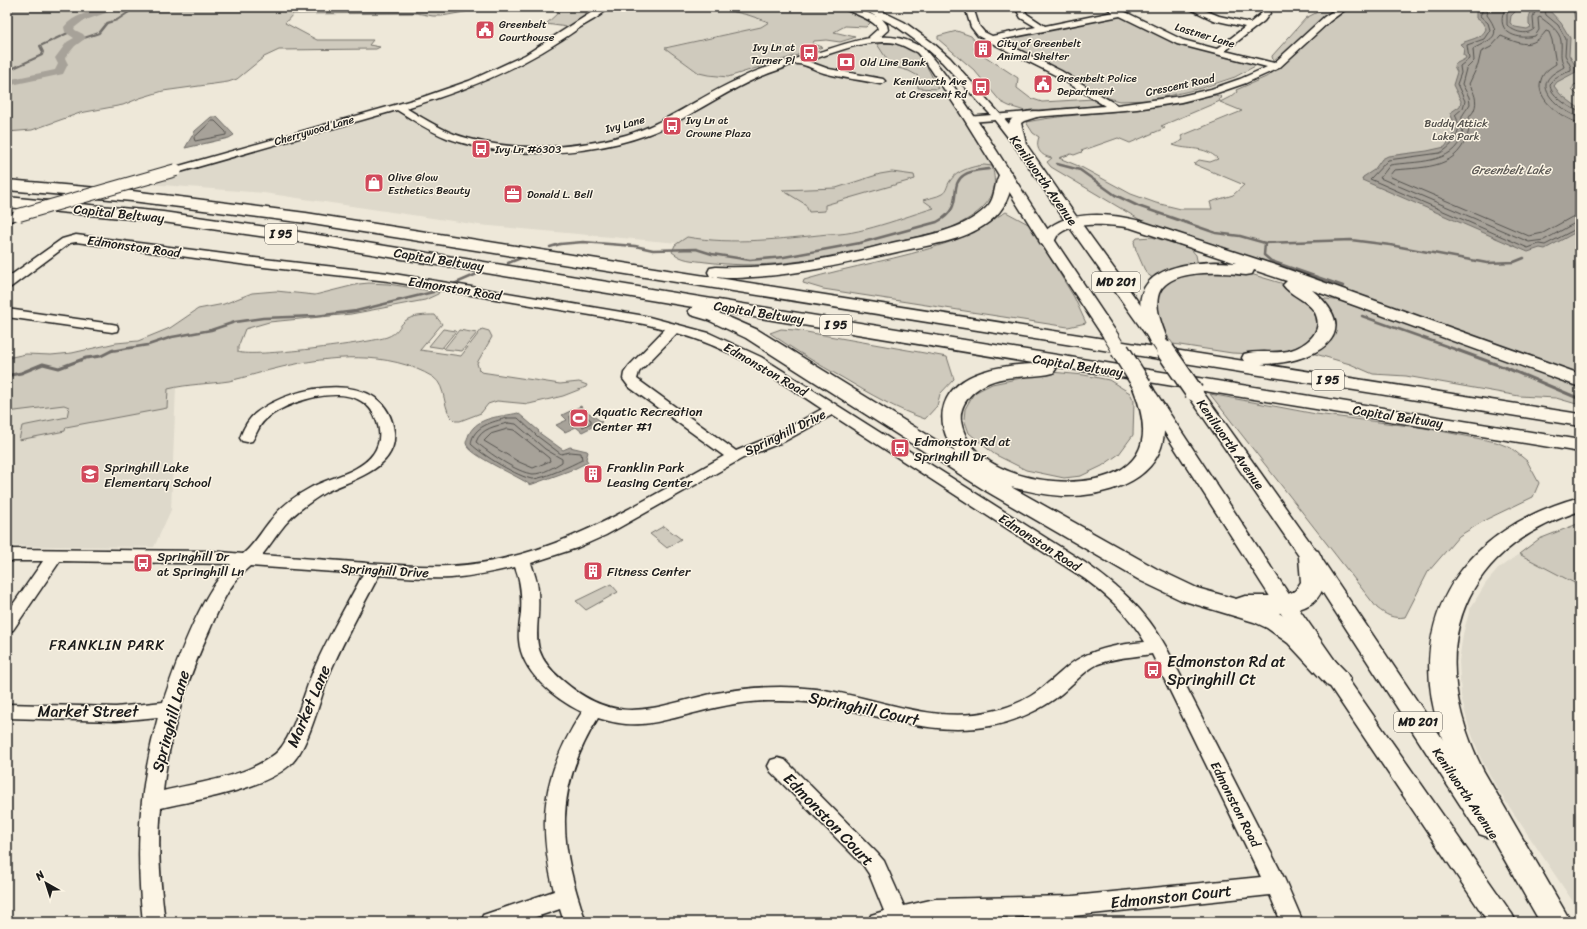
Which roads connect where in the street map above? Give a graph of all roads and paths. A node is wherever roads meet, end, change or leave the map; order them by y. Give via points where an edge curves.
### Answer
1 (605, 7) edge
2 (847, 7) edge
3 (865, 7) edge
4 (969, 7) edge
5 (1019, 7) edge
6 (1109, 7) edge
7 (1190, 7) edge
8 (1264, 7) edge
9 (1345, 7) edge
10 (1121, 14) junction
11 (877, 20) junction
12 (1252, 26) junction
13 (1044, 28) junction
14 (898, 31) junction
15 (874, 37) junction
16 (920, 38) junction
17 (990, 40) junction
18 (850, 45) junction
19 (921, 51) junction
20 (1218, 52) junction
21 (797, 60) junction
22 (1276, 66) junction
23 (880, 81) dead end
24 (398, 107) junction
25 (1116, 108) junction
26 (1036, 114) junction
27 (998, 117) junction
28 (970, 119) junction
29 (1022, 148) junction
30 (1006, 175) junction
31 (7, 185) edge
32 (7, 202) edge
33 (7, 219) edge
34 (1073, 222) junction
35 (1047, 241) junction
36 (534, 254) junction
37 (554, 278) junction
38 (7, 284) edge
39 (7, 313) edge
40 (675, 327) junction
41 (112, 328) dead end
42 (1077, 340) junction
43 (1159, 342) junction
44 (1117, 371) junction
45 (1580, 381) edge
46 (1142, 385) junction
47 (828, 406) junction
48 (1580, 420) edge
49 (247, 438) dead end
50 (1580, 446) edge
51 (736, 456) junction
52 (1580, 504) edge
53 (7, 555) edge
54 (55, 556) junction
55 (1310, 557) junction
56 (246, 560) junction
57 (521, 560) junction
58 (373, 570) junction
59 (1221, 604) junction
60 (1285, 604) junction
61 (7, 626) edge
62 (1157, 647) junction
63 (1337, 679) junction
64 (169, 709) junction
65 (593, 710) junction
66 (7, 711) edge
67 (778, 766) dead end
68 (151, 802) junction
69 (1276, 885) junction
70 (566, 897) junction
71 (889, 919) edge
72 (154, 922) edge
73 (491, 922) edge
74 (575, 922) edge
75 (1292, 922) edge
76 (1503, 922) edge
77 (1555, 922) edge

1 - 24 street, Cherrywood Lane via 541,50 507,68 452,91
2 - 11 main road, Kenilworth Avenue / MD 201
3 - 16 main road, Kenilworth Avenue / MD 201 via 894,20
4 - 17 street via 977,31
5 - 13 street via 1024,16
6 - 10 street, Lastner Lane
7 - 12 street via 1216,18
8 - 12 street via 1265,15
9 - 22 street, Crescent Road via 1323,22
10 - 13 street
10 - 20 street, Lastner Lane via 1180,42
11 - 14 main road, Kenilworth Avenue / MD 201
11 - 15 main road via 883,30
12 - 20 street
13 - 17 street
14 - 15 street, Ivy Lane
14 - 16 main road
14 - 19 main road, Kenilworth Avenue / MD 201
15 - 18 street, Ivy Lane
16 - 27 main road, Kenilworth Avenue / MD 201 via 946,60
17 - 25 street via 1058,73
18 - 19 street, Ivy Lane via 872,40 890,40 904,42
18 - 21 street, Ivy Lane
19 - 28 main road, Kenilworth Avenue / MD 201
20 - 22 street, Lastner Lane
21 - 23 street via 827,72
21 - 24 street, Ivy Lane via 739,82 658,127 621,139 584,146 547,149 471,142 437,130
22 - 25 street, Crescent Road via 1214,91
24 - 33 street, Cherrywood Lane, bridge
25 - 26 street, Crescent Road
26 - 27 street, Crescent Road
26 - 29 main road via 1015,122
27 - 28 street, Crescent Road
27 - 29 main road, Kenilworth Avenue / MD 201
28 - 30 main road, Kenilworth Avenue / MD 201
29 - 34 main road, Kenilworth Avenue / MD 201
30 - 35 main road, Kenilworth Avenue / MD 201
30 - 36 highway via 1004,190 998,203 986,216 968,227 927,240 805,267 754,272 706,272
31 - 36 highway, Capital Beltway / I 95 via 229,207
32 - 37 highway, Capital Beltway / I 95 via 214,224
34 - 35 highway via 1052,231
34 - 43 main road, Kenilworth Avenue / MD 201
34 - 45 highway via 1114,221 1145,227
35 - 46 main road, Kenilworth Avenue / MD 201, bridge
36 - 42 highway, Capital Beltway / I 95
37 - 44 highway, Capital Beltway / I 95
37 - 59 highway via 714,316 770,345 994,486 1093,543 1171,586
38 - 40 street, Edmonston Road via 66,241 76,238 388,277
39 - 41 street
40 - 47 street, Edmonston Road via 704,336 740,352
40 - 51 street via 634,369 630,379
42 - 43 highway via 1228,357 1280,358 1296,354 1319,342 1328,325 1325,315 1311,297 1288,283 1259,272 1204,267 1174,273 1159,281 1153,288 1149,297 1149,308
42 - 48 highway, Capital Beltway / I 95
43 - 55 main road, Kenilworth Avenue / MD 201, bridge
44 - 46 highway via 1021,369 983,378 962,392 955,402 951,414 956,438 974,459 987,468 1023,483 1064,489 1104,484 1134,471 1144,461 1151,448 1154,433 1153,416
44 - 50 highway, Capital Beltway / I 95
46 - 60 main road, Kenilworth Avenue / MD 201
47 - 51 street, Springhill Drive via 780,438
47 - 62 street, Edmonston Road via 1110,588 1136,614
49 - 56 street, Springhill Lane via 258,418 279,404 308,394 340,391 365,396 380,408 387,440 381,454 364,470 320,489 286,512
51 - 57 street, Springhill Drive via 590,536
52 - 77 highway via 1532,522 1493,549 1475,566 1454,601 1442,645 1444,696 1461,753
53 - 54 street, Springhill Drive
54 - 56 street, Springhill Drive via 210,557
54 - 61 street
55 - 60 highway via 1314,571 1313,583 1308,593 1300,600
55 - 77 main road, Kenilworth Avenue / MD 201 via 1474,806
56 - 58 street, Springhill Drive
56 - 64 street, Springhill Lane via 232,572 209,612 187,658
57 - 58 street, Springhill Drive via 450,572
57 - 65 street, Springhill Court via 531,596 527,633 531,655 547,678
58 - 68 street, Market Lane via 323,668 296,741 283,759 268,770 250,777
59 - 60 highway
59 - 63 highway via 1276,622 1297,638
60 - 63 main road, Kenilworth Avenue / MD 201
62 - 65 street, Springhill Court via 1116,653 1092,660 1074,671 1039,700 1003,715 978,720 944,722 912,719 836,700 769,694 734,697 639,718 620,717
62 - 69 street, Edmonston Road
63 - 76 main road, Kenilworth Avenue / MD 201
64 - 66 street, Market Street via 116,714
64 - 68 street, Springhill Lane
65 - 70 street via 571,744 556,795 554,844
67 - 71 street, Edmonston Court via 877,868
68 - 72 street, Springhill Lane via 149,838
69 - 71 street, Edmonston Court via 1073,906 935,909
69 - 75 street, Edmonston Road
70 - 73 street
70 - 74 street

